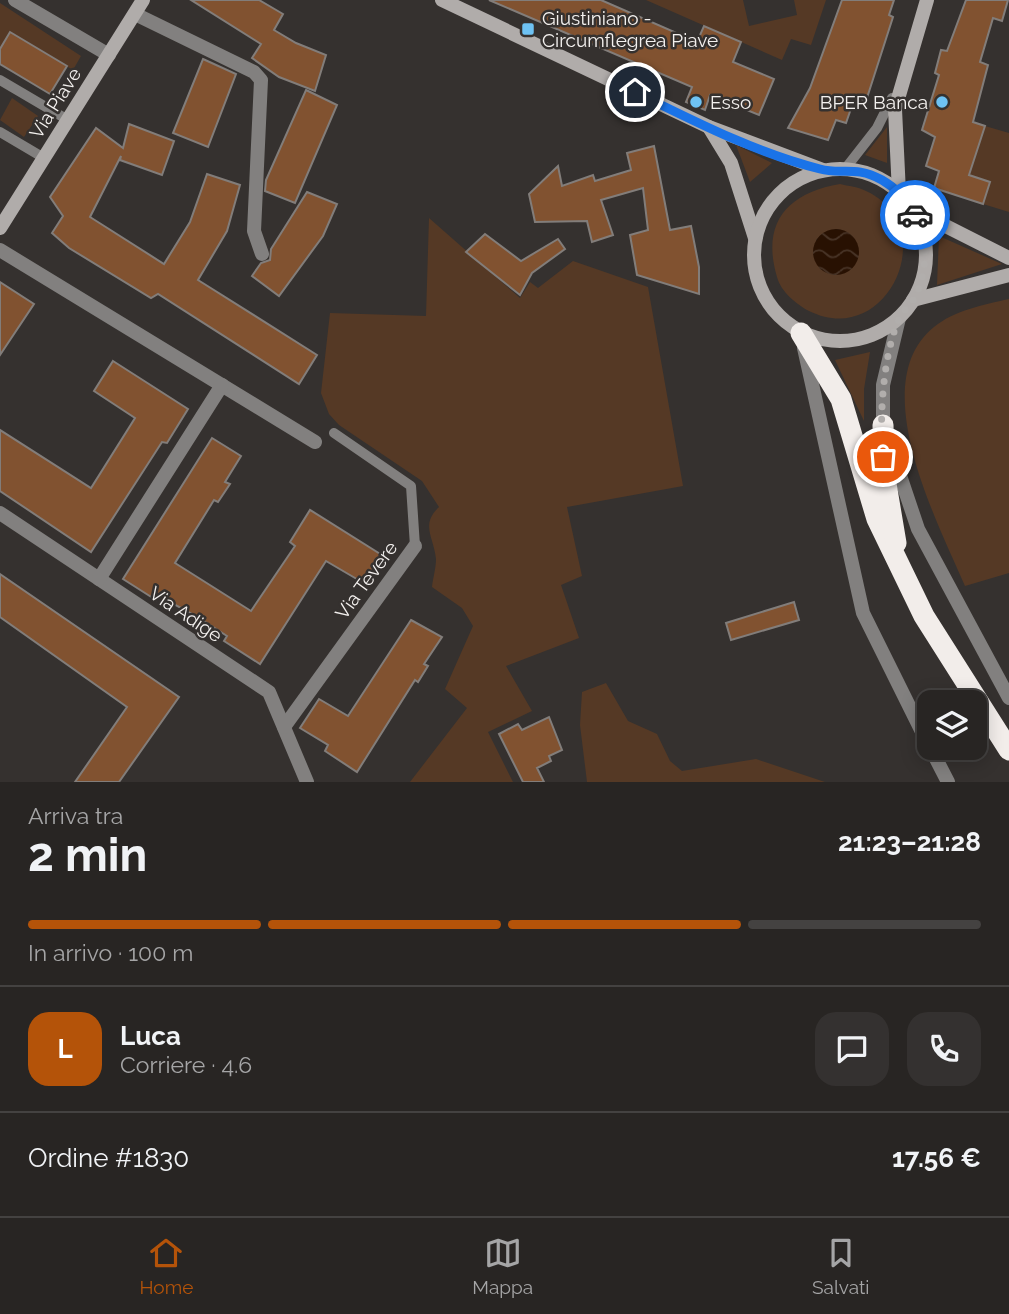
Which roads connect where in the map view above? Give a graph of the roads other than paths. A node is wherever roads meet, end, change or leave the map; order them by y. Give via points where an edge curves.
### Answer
1 (15, 0) edge
2 (144, 0) edge
3 (442, 0) edge
4 (921, 0) edge
5 (927, 0) edge
6 (135, 14) junction
7 (108, 55) junction
8 (0, 80) edge
9 (68, 120) junction
10 (709, 127) junction
11 (0, 132) edge
12 (44, 158) junction
13 (845, 169) junction
14 (823, 170) junction
15 (899, 193) junction
16 (912, 209) junction
17 (0, 228) edge
18 (755, 238) junction
19 (0, 250) edge
20 (262, 254) dead end
21 (1009, 258) edge
22 (1009, 275) edge
23 (913, 300) junction
24 (899, 318) junction
25 (801, 333) junction
26 (222, 385) junction
27 (883, 425) junction
28 (334, 433) dead end
29 (315, 442) dead end
30 (0, 513) edge
31 (415, 546) joint
32 (899, 562) junction
33 (99, 579) junction
34 (1009, 698) edge
35 (917, 721) edge
36 (284, 727) junction
37 (1009, 750) edge
38 (937, 760) edge
39 (307, 782) edge
40 (948, 782) edge

1 - 7 street
2 - 6 main road, Via Piave
3 - 10 main road
4 - 13 lane via 889,107
5 - 15 main road via 895,109
6 - 7 main road, Via Piave
6 - 20 street via 254,72 261,80 254,231
7 - 9 main road, Via Piave
8 - 9 lane
9 - 12 main road, Via Piave
10 - 14 main road
10 - 18 main road via 731,163
11 - 12 lane
12 - 17 main road, Via Piave
13 - 14 main road
13 - 15 main road via 864,172
14 - 18 main road via 799,179 779,194 764,214
15 - 16 main road
16 - 21 main road
16 - 23 main road via 926,254 923,278
18 - 25 main road via 755,266 762,293 785,323
19 - 26 street
22 - 23 main road
23 - 24 main road
24 - 25 main road via 862,339 820,340
24 - 27 street via 883,385
25 - 32 highway via 841,399 877,519
25 - 35 street via 863,613
26 - 29 street
26 - 33 street
27 - 32 highway via 884,472
27 - 34 street via 918,529
28 - 31 lane, Via Tevere via 411,486
30 - 33 street, Via Adige
31 - 36 street, Via Tevere
32 - 37 highway via 924,616
33 - 36 street, Via Adige via 269,692
36 - 39 street, Via Adige
38 - 40 street

